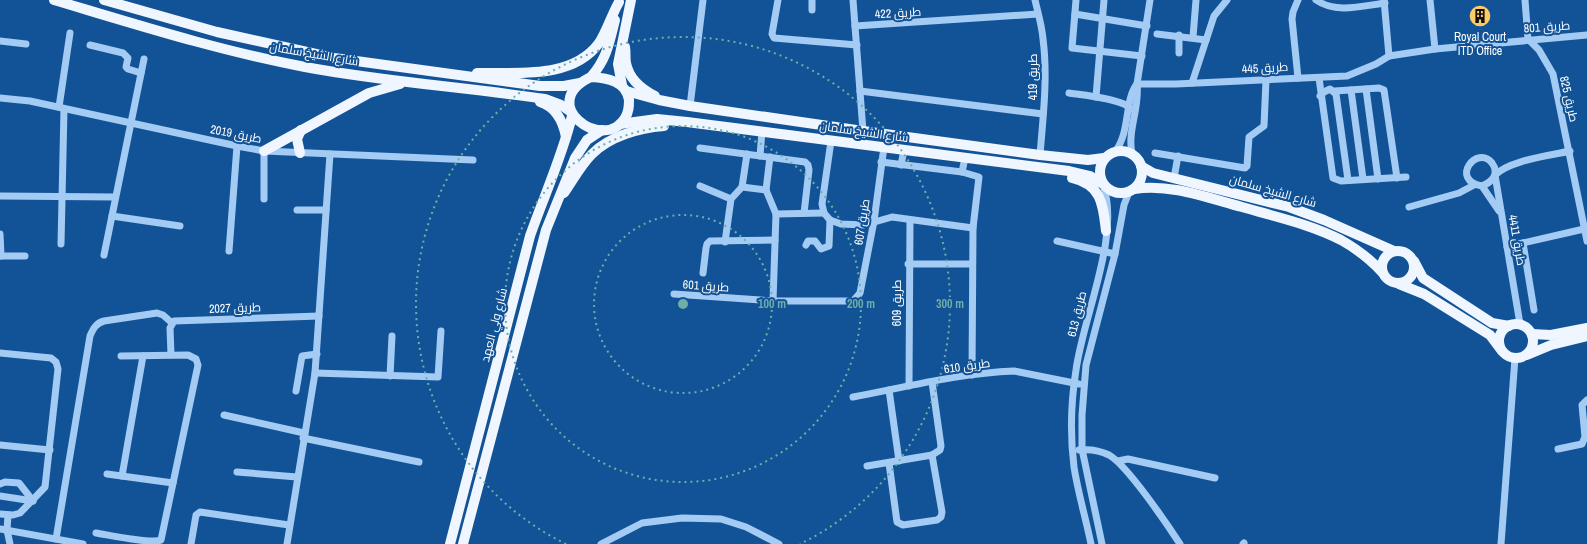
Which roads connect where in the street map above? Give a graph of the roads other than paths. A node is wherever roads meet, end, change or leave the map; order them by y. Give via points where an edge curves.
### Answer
1 (54, 0) edge
2 (104, 0) edge
3 (631, 0) edge
4 (703, 0) edge
5 (778, 0) edge
6 (812, 0) edge
7 (853, 0) edge
8 (1035, 0) edge
9 (1076, 0) edge
10 (1104, 0) edge
11 (1150, 0) edge
12 (1196, 0) edge
13 (1227, 0) edge
14 (1298, 0) edge
15 (1316, 0) edge
16 (1430, 0) edge
17 (1525, 0) edge
18 (619, 1) edge
19 (1385, 1) edge
20 (812, 10) dead end
21 (1038, 14) junction
22 (1075, 14) junction
23 (1102, 18) junction
24 (855, 26) junction
25 (1147, 26) junction
26 (70, 33) dead end
27 (1157, 34) dead end
28 (1179, 35) junction
29 (1587, 35) edge
30 (1193, 37) junction
31 (1528, 39) junction
32 (1206, 40) junction
33 (0, 41) edge
34 (623, 41) junction
35 (26, 44) dead end
36 (90, 45) dead end
37 (857, 45) junction
38 (1435, 49) junction
39 (1099, 52) junction
40 (1178, 53) dead end
41 (1142, 56) junction
42 (1389, 56) junction
43 (144, 59) dead end
44 (141, 73) junction
45 (444, 73) junction
46 (591, 77) junction
47 (1298, 78) junction
48 (1318, 78) junction
49 (1266, 80) junction
50 (412, 82) junction
51 (580, 83) junction
52 (1192, 83) junction
53 (1137, 84) junction
54 (624, 88) junction
55 (1366, 89) junction
56 (1351, 90) junction
57 (860, 91) junction
58 (1335, 92) junction
59 (1069, 93) dead end
60 (514, 94) junction
61 (1320, 96) junction
62 (1096, 97) junction
63 (0, 98) edge
64 (668, 102) junction
65 (690, 106) junction
66 (1130, 107) junction
67 (62, 108) junction
68 (572, 114) junction
69 (1043, 114) junction
70 (1134, 115) junction
71 (130, 122) junction
72 (687, 122) junction
73 (620, 124) junction
74 (301, 130) junction
75 (602, 130) junction
76 (762, 131) junction
77 (863, 131) junction
78 (831, 141) junction
79 (237, 146) junction
80 (884, 147) junction
81 (564, 148) junction
82 (700, 148) dead end
83 (264, 150) junction
84 (904, 150) junction
85 (1570, 151) junction
86 (1115, 152) junction
87 (300, 153) junction
88 (1155, 153) dead end
89 (330, 154) junction
90 (747, 154) junction
91 (1132, 154) junction
92 (1040, 155) junction
93 (760, 156) junction
94 (1178, 156) junction
95 (770, 158) junction
96 (965, 158) junction
97 (1104, 158) junction
98 (473, 160) dead end
99 (881, 162) junction
100 (901, 165) junction
101 (1141, 166) junction
102 (1052, 169) junction
103 (962, 172) junction
104 (1495, 175) junction
105 (1406, 177) dead end
106 (1174, 178) junction
107 (1397, 178) junction
108 (1363, 179) junction
109 (1378, 179) junction
110 (1348, 180) junction
111 (1102, 184) junction
112 (1474, 185) junction
113 (700, 186) dead end
114 (1482, 186) junction
115 (742, 187) junction
116 (766, 190) junction
117 (1132, 191) junction
118 (0, 196) edge
119 (62, 197) junction
120 (115, 197) junction
121 (264, 199) dead end
122 (731, 199) junction
123 (554, 207) junction
124 (1409, 207) dead end
125 (297, 210) dead end
126 (326, 210) junction
127 (804, 213) junction
128 (824, 213) junction
129 (1501, 213) junction
130 (776, 214) junction
131 (112, 216) junction
132 (830, 220) junction
133 (874, 221) junction
134 (910, 221) junction
135 (180, 226) dead end
136 (973, 228) junction
137 (1584, 229) junction
138 (1106, 231) junction
139 (0, 234) edge
140 (775, 240) junction
141 (1587, 240) edge
142 (1057, 241) dead end
143 (725, 242) junction
144 (1524, 243) junction
145 (61, 244) dead end
146 (806, 245) dead end
147 (1507, 247) junction
148 (229, 251) dead end
149 (1104, 251) junction
150 (1394, 251) junction
151 (1115, 254) junction
152 (104, 255) dead end
153 (0, 256) edge
154 (25, 256) dead end
155 (1414, 261) junction
156 (908, 264) junction
157 (972, 264) junction
158 (1382, 272) junction
159 (703, 273) dead end
160 (1399, 284) junction
161 (674, 294) dead end
162 (856, 300) joint
163 (773, 302) junction
164 (1534, 310) dead end
165 (319, 316) junction
166 (172, 323) junction
167 (1515, 325) junction
168 (1587, 328) edge
169 (441, 331) dead end
170 (1532, 334) junction
171 (392, 336) dead end
172 (1587, 336) edge
173 (1502, 351) junction
174 (0, 353) edge
175 (317, 354) junction
176 (171, 355) junction
177 (120, 356) dead end
178 (143, 356) junction
179 (1520, 357) junction
180 (315, 373) junction
181 (972, 375) junction
182 (390, 376) junction
183 (932, 382) junction
184 (1075, 383) junction
185 (1084, 385) junction
186 (909, 386) junction
187 (889, 390) junction
188 (296, 391) dead end
189 (853, 397) dead end
190 (1587, 400) edge
191 (224, 416) dead end
192 (304, 435) junction
193 (0, 445) edge
194 (1082, 449) junction
195 (1558, 449) dead end
196 (50, 450) junction
197 (1073, 450) junction
198 (932, 455) junction
199 (899, 461) junction
200 (1118, 461) junction
201 (418, 462) dead end
202 (889, 463) junction
203 (867, 466) dead end
204 (237, 472) dead end
205 (107, 474) dead end
206 (122, 476) junction
207 (297, 477) junction
208 (1215, 478) dead end
209 (173, 483) junction
210 (0, 484) edge
211 (0, 496) edge
212 (33, 501) junction
213 (3, 514) edge
214 (289, 525) junction
215 (2, 529) edge
216 (96, 532) dead end
217 (56, 539) junction
218 (71, 543) edge
219 (143, 543) edge
220 (10, 544) edge
221 (83, 544) edge
222 (191, 544) edge
223 (287, 544) edge
224 (450, 544) edge
225 (463, 544) edge
226 (601, 544) edge
227 (779, 544) edge
228 (1091, 544) edge
229 (1102, 544) edge
230 (1180, 544) edge
231 (1501, 544) edge

1 - 50 main road, شارع الشيخ سلمان via 174,36 253,56 333,72
2 - 45 main road, شارع الشيخ سلمان via 294,50
3 - 34 main road
4 - 65 street
5 - 37 street via 772,34 774,38
6 - 20 street
7 - 24 street
8 - 21 street, طريق 419
9 - 22 street
10 - 23 street
11 - 25 street
12 - 30 street
13 - 32 street via 1214,16
14 - 47 street via 1292,19
15 - 19 street via 1334,8
16 - 38 street
17 - 31 street
18 - 45 main road via 599,43 587,54 569,64 542,72
18 - 46 main road via 607,52 602,64
19 - 42 street
21 - 24 street, طريق 422
21 - 69 street, طريق 419 via 1043,38
22 - 23 street
22 - 39 street via 1072,48
23 - 25 street
23 - 39 street
24 - 37 street
25 - 41 street
26 - 67 street
27 - 28 street
28 - 30 street
28 - 40 street
29 - 31 street, طريق 801
30 - 32 street
31 - 38 street, طريق 801
31 - 85 street, طريق 825 via 1539,50 1553,74
32 - 52 street
33 - 35 street
34 - 54 main road via 618,64
34 - 64 main road via 625,61 631,77 645,91
36 - 44 street via 124,53 128,58 126,67
37 - 57 street
38 - 42 street, طريق 801
39 - 41 street
39 - 62 street
41 - 53 street
42 - 48 street, طريق 445 via 1347,76
43 - 44 street
44 - 71 street
45 - 51 main road, شارع الشيخ سلمان via 544,87
46 - 51 main road
46 - 54 main road via 606,78
47 - 48 street, طريق 445
47 - 49 street, طريق 445
48 - 61 street
49 - 52 street, طريق 445
49 - 94 street via 1264,126 1249,137 1245,168
50 - 60 main road, شارع الشيخ سلمان
50 - 74 main road via 369,93
51 - 68 main road via 570,100
52 - 53 street, طريق 445
53 - 66 street via 1132,92
53 - 70 street
54 - 64 main road, شارع الشيخ سلمان
54 - 73 main road via 629,107 626,117
55 - 56 street
55 - 107 street via 1384,90
55 - 109 street
56 - 58 street
56 - 108 street
57 - 69 street
57 - 77 street
58 - 61 street via 1330,89
58 - 110 street
59 - 62 street
60 - 68 main road, شارع الشيخ سلمان via 551,100
60 - 81 main road via 543,103 560,116 566,137
61 - 110 street via 1331,175 1335,180
62 - 66 street
63 - 67 street, طريق 2019 via 25,100
64 - 65 main road, شارع الشيخ سلمان
65 - 77 main road, شارع الشيخ سلمان
66 - 70 street
66 - 86 street via 1124,134
67 - 71 street, طريق 2019
67 - 119 street
68 - 75 main road via 587,127
68 - 81 main road, شارع ولي العهد
69 - 92 street, طريق 419
70 - 91 street via 1130,140
71 - 79 street, طريق 2019
71 - 120 street
72 - 73 main road, شارع الشيخ سلمان via 657,119
72 - 76 main road, شارع الشيخ سلمان
72 - 123 main road via 635,131 600,147 582,166
73 - 75 main road
74 - 83 main road
74 - 87 main road via 297,144
75 - 123 main road via 587,140 575,158
76 - 78 main road, شارع الشيخ سلمان
76 - 93 street
77 - 92 main road, شارع الشيخ سلمان
78 - 80 main road, شارع الشيخ سلمان
78 - 128 street via 822,204
79 - 83 street, طريق 2019
79 - 148 street
80 - 84 main road, شارع الشيخ سلمان
80 - 99 street, طريق 607
81 - 224 main road, شارع ولي العهد via 530,236
82 - 90 street
83 - 87 street, طريق 2019
83 - 121 street
84 - 96 main road, شارع الشيخ سلمان
84 - 100 street
85 - 104 street via 1511,165 1500,169
85 - 137 street, طريق 825
86 - 91 main road
86 - 97 main road
87 - 89 street, طريق 2019
88 - 94 street
89 - 98 street, طريق 2019
89 - 126 street
90 - 93 street
90 - 115 street
91 - 101 main road
92 - 97 main road, شارع الشيخ سلمان via 1088,160
93 - 95 street
94 - 106 street
95 - 116 street
95 - 127 street via 805,162 808,165
96 - 102 main road, شارع الشيخ سلمان
96 - 103 street
97 - 111 main road via 1100,166
99 - 100 street
99 - 133 street, طريق 607
100 - 103 street
101 - 106 main road, شارع الشيخ سلمان via 1153,173
101 - 117 main road via 1139,185
102 - 111 main road, شارع الشيخ سلمان via 1084,174
102 - 138 main road via 1081,180 1096,191 1103,207
103 - 136 street via 979,177
104 - 112 street via 1490,160 1474,159 1466,172 1468,180
104 - 114 street via 1491,183
104 - 129 street, طريق 4411
105 - 107 street
106 - 150 main road, شارع الشيخ سلمان via 1288,207
107 - 109 street
108 - 109 street
108 - 110 street
111 - 117 main road via 1115,192
111 - 138 street, طريق 613 via 1108,205
112 - 114 street
112 - 124 street via 1459,193
113 - 122 street
114 - 129 street
115 - 116 street
115 - 122 street
116 - 130 street
117 - 151 street, طريق 613 via 1124,205
117 - 158 main road, شارع الشيخ سلمان via 1146,187 1171,189 1290,221 1341,240 1366,256
118 - 119 street
119 - 120 street
119 - 145 street
120 - 131 street
122 - 143 street
123 - 225 main road
125 - 126 street
126 - 165 street
127 - 128 street
127 - 130 street
128 - 132 street
129 - 147 street, طريق 4411
130 - 140 street
131 - 135 street
131 - 152 street
132 - 133 street via 852,226
132 - 146 street via 829,246 821,249 811,240
133 - 134 street via 892,217
133 - 162 street, طريق 607 via 860,293
134 - 136 street
134 - 156 street, طريق 609
136 - 157 street
137 - 141 street, طريق 825
137 - 144 street
138 - 149 street, طريق 613
139 - 153 street
140 - 143 street
140 - 163 street
142 - 149 street
143 - 159 street via 710,241 706,244
144 - 147 street
144 - 164 street
147 - 167 street, طريق 4411 via 1518,308
149 - 151 street
149 - 184 street, طريق 613 via 1077,362
150 - 155 main road via 1404,252
150 - 158 main road via 1384,259
151 - 185 street, طريق 613 via 1086,365
153 - 154 street
155 - 160 main road via 1415,267 1410,278
155 - 167 main road via 1423,278 1492,323
156 - 157 street
156 - 186 street, طريق 609
157 - 181 street
158 - 160 main road via 1388,280
160 - 173 main road via 1424,294 1490,335
161 - 163 street, طريق 601
162 - 163 street, طريق 601
165 - 166 street, طريق 2027
165 - 175 street
166 - 176 street
166 - 217 street via 157,313 104,320 93,330
167 - 170 main road via 1529,329
167 - 173 main road via 1501,334 1499,340
168 - 170 main road via 1551,335
169 - 182 street via 439,377
170 - 179 main road via 1533,344 1529,352
171 - 182 street
172 - 179 main road via 1551,344
173 - 179 main road
174 - 196 street via 48,357 56,362 58,369
175 - 180 street
175 - 188 street via 302,356
176 - 178 street
176 - 209 street via 191,355 198,365
177 - 178 street
178 - 206 street
179 - 231 street via 1515,370
180 - 182 street
180 - 192 street
181 - 183 street, طريق 610
181 - 184 street, طريق 610 via 1014,371
183 - 186 street, طريق 610
183 - 198 street via 941,446 940,450
184 - 185 street, طريق 610
184 - 197 street, طريق 613
185 - 194 street, طريق 613
186 - 187 street, طريق 610
187 - 189 street, طريق 610
187 - 199 street
190 - 195 street via 1582,405 1585,437 1582,444
191 - 192 street
192 - 201 street
192 - 207 street
193 - 196 street
194 - 197 street
194 - 200 street via 1104,452
194 - 229 street, طريق 613
196 - 212 street via 46,484
197 - 228 street, طريق 613 via 1074,468
198 - 199 street
198 - 202 street via 942,512 937,520 903,525 897,522
199 - 202 street
200 - 208 street via 1128,459
200 - 230 street
202 - 203 street
204 - 207 street
205 - 206 street
206 - 209 street
207 - 214 street
209 - 219 street via 161,540
210 - 212 street via 19,483
211 - 212 street
212 - 213 street via 20,513
213 - 215 street
214 - 222 street via 200,512 196,515
214 - 223 street
215 - 217 street
215 - 220 street
216 - 219 street
217 - 218 street
218 - 221 street
226 - 227 street via 642,523 682,518 721,519 746,527

